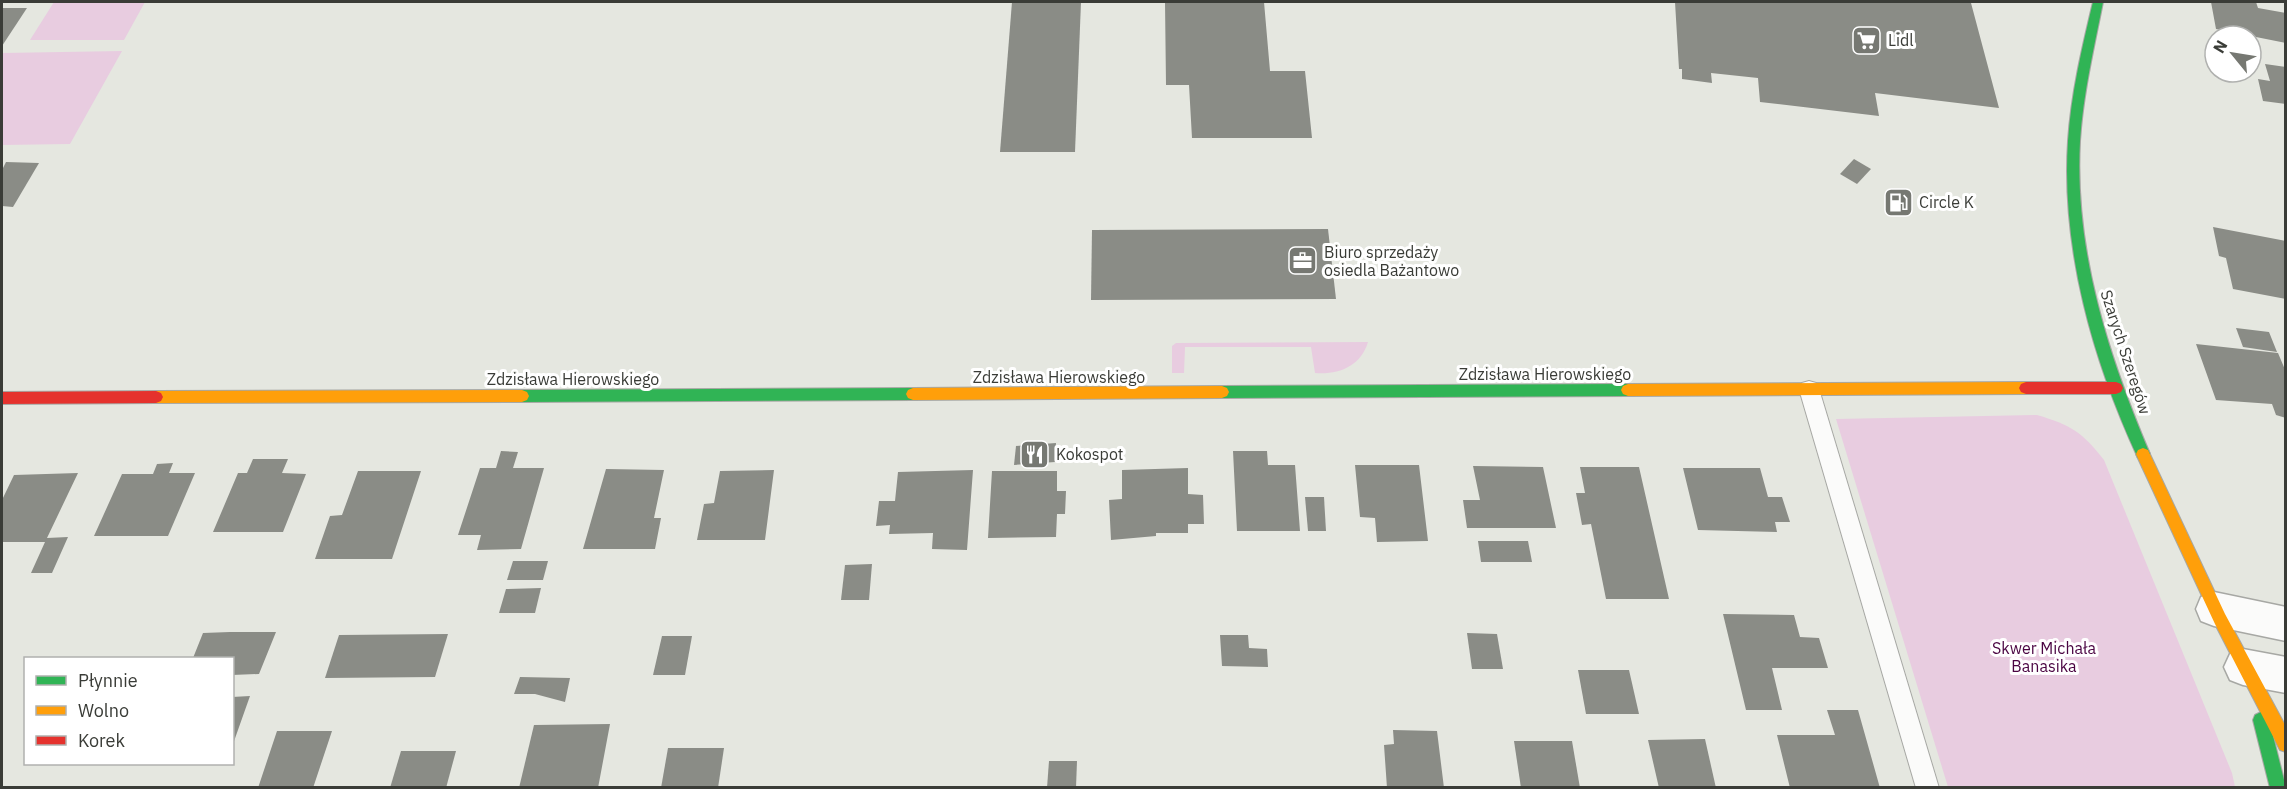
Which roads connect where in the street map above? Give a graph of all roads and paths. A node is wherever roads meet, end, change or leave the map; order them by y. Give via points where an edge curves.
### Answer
1 (2098, 2) edge
2 (2116, 388) junction
3 (1809, 389) junction
4 (2, 398) edge
5 (2214, 609) junction
6 (2286, 624) edge
7 (2261, 677) edge
8 (2286, 744) edge
9 (1928, 788) edge
10 (2278, 788) edge

1 - 2 street, Szarych Szeregów via 2079,91 2075,195 2080,249
2 - 3 street, Zdzisława Hierowskiego
2 - 5 street, Szarych Szeregów
3 - 4 street, Zdzisława Hierowskiego
3 - 9 lane
5 - 6 street
5 - 7 street, Szarych Szeregów
7 - 8 street, Szarych Szeregów
7 - 10 street, Szarych Szeregów

